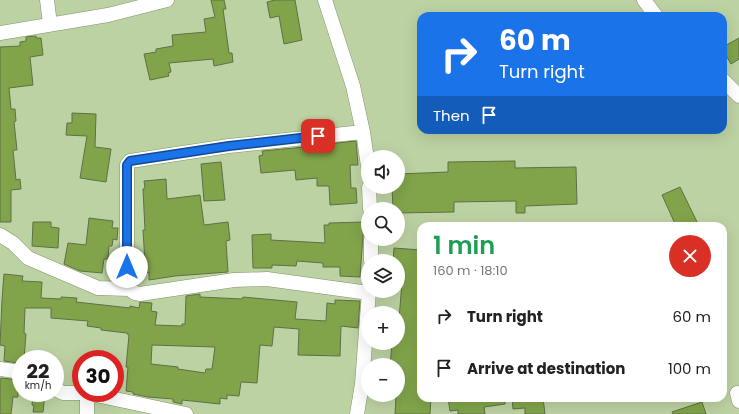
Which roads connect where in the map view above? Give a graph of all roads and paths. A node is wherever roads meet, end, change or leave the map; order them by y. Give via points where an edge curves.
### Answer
1 (47, 0) edge
2 (167, 0) edge
3 (324, 0) edge
4 (644, 0) edge
5 (653, 12) edge
6 (50, 24) junction
7 (0, 33) edge
8 (727, 84) edge
9 (739, 96) edge
10 (363, 132) junction
11 (366, 150) edge
12 (0, 235) edge
13 (130, 289) junction
14 (361, 291) edge
15 (369, 298) edge
16 (0, 369) edge
17 (12, 371) edge
18 (124, 401) edge
19 (87, 402) edge
20 (87, 414) edge
21 (186, 414) edge
22 (357, 414) edge

1 - 6 street
2 - 6 street via 108,15
3 - 10 street via 353,86
4 - 5 street
6 - 7 street
8 - 9 street
10 - 11 street
10 - 13 street via 229,146 130,161 127,165 127,281
12 - 13 street via 13,243 28,258 98,288
13 - 14 street via 133,293 140,294 234,280 267,279
15 - 22 street via 362,384
16 - 17 street
18 - 21 street
19 - 20 street

